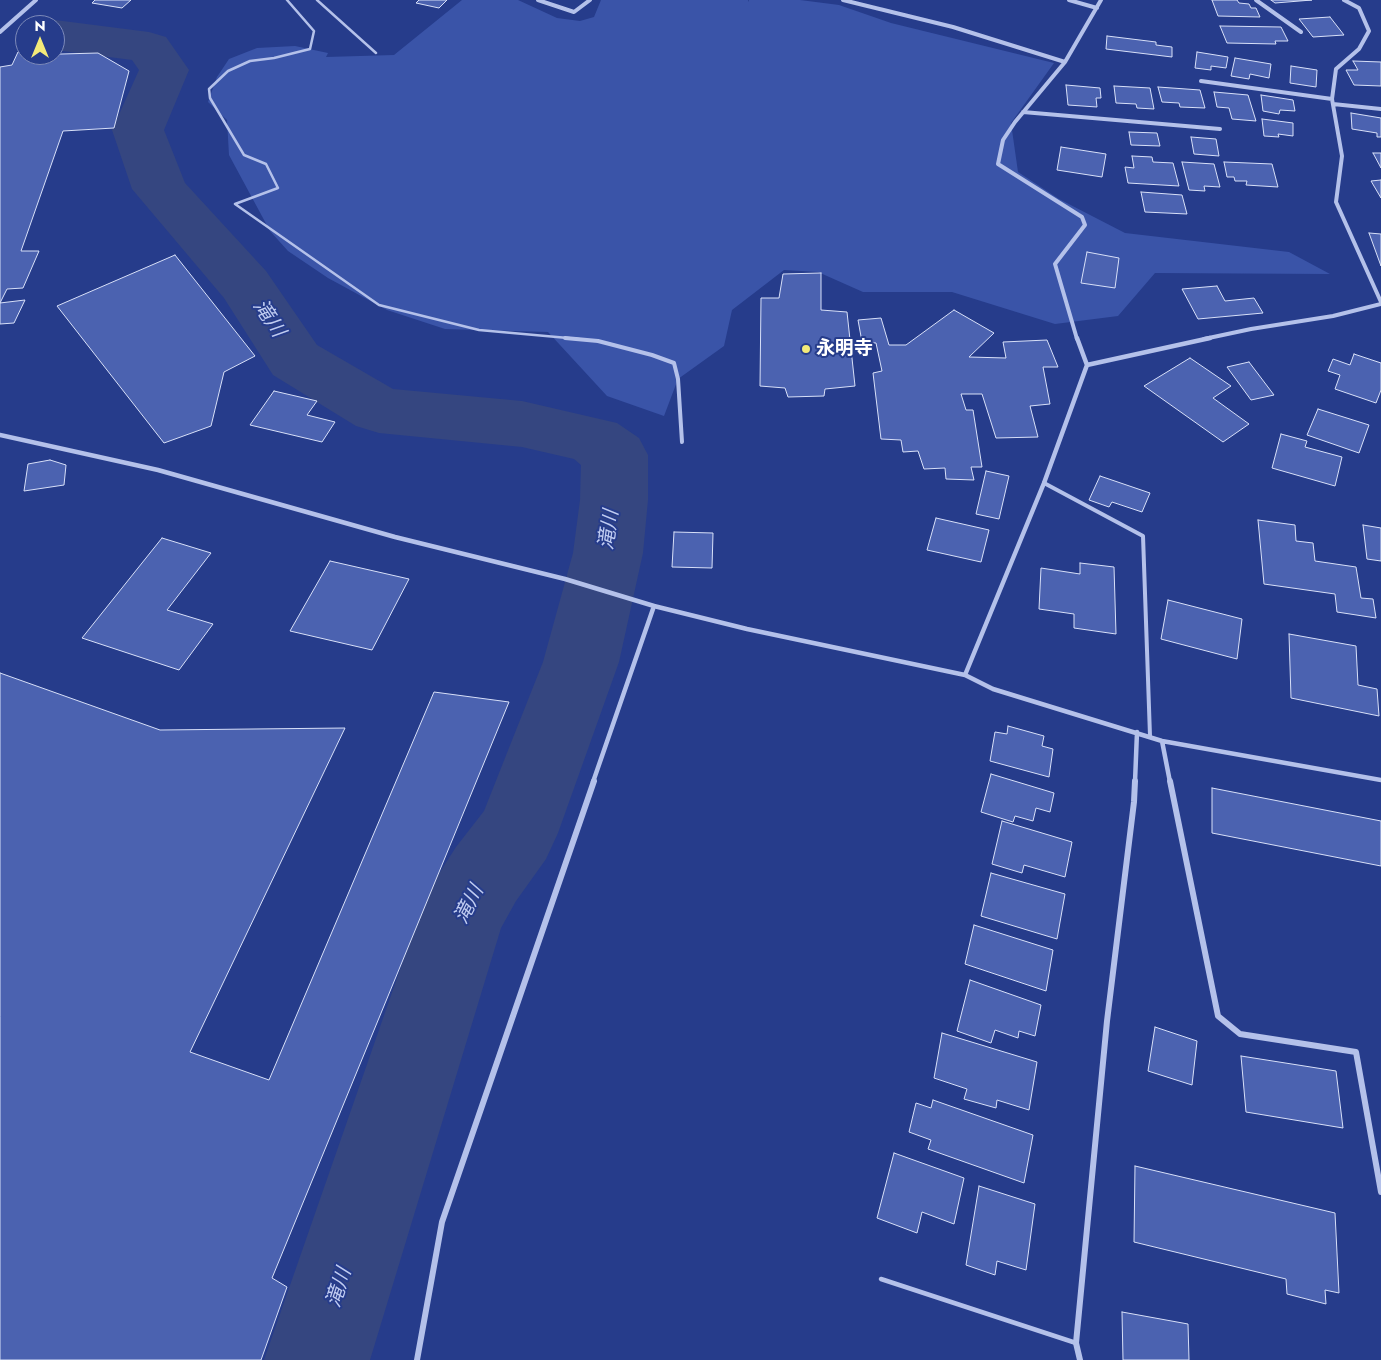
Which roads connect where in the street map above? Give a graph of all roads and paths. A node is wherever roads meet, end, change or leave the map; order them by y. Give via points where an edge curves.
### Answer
1 (36, 0) edge
2 (287, 0) edge
3 (317, 0) edge
4 (538, 0) edge
5 (590, 0) edge
6 (842, 0) edge
7 (1069, 0) edge
8 (1100, 0) edge
9 (1256, 0) edge
10 (1344, 0) edge
11 (1098, 8) junction
12 (0, 32) edge
13 (1301, 32) dead end
14 (376, 53) dead end
15 (1065, 62) junction
16 (1201, 81) dead end
17 (1332, 99) junction
18 (1333, 104) junction
19 (1381, 109) edge
20 (1023, 112) junction
21 (1220, 129) dead end
22 (1381, 303) edge
23 (1087, 365) junction
24 (0, 435) edge
25 (682, 442) dead end
26 (1044, 483) junction
27 (654, 606) junction
28 (965, 675) junction
29 (1137, 732) junction
30 (1150, 736) junction
31 (1162, 741) junction
32 (1381, 780) edge
33 (1381, 1192) edge
34 (881, 1279) dead end
35 (1076, 1343) junction
36 (418, 1360) edge
37 (1080, 1360) edge

1 - 12 street
2 - 25 lane via 314,31 310,50 250,61 228,71 209,89 210,98 244,156 266,164 278,188 235,204 379,305 479,330 598,341 652,354 674,363
3 - 14 lane
4 - 5 street via 574,12
6 - 15 street via 953,27
7 - 11 street
8 - 11 street
9 - 13 street
10 - 17 street via 1359,8 1369,31 1359,49 1336,69
11 - 15 street
15 - 20 street
16 - 17 street
17 - 18 street
18 - 19 street
18 - 22 street via 1342,156 1336,202
20 - 21 street
20 - 23 street via 1003,140 998,164 1082,217 1086,225 1054,264
22 - 23 street via 1333,316 1251,329
23 - 26 street
24 - 27 street via 158,470 395,537 565,579
26 - 28 street
26 - 30 lane via 1143,536
27 - 28 street via 746,629
27 - 36 street via 442,1222
28 - 29 street via 993,689
29 - 30 street
29 - 35 street via 1134,802 1107,1021
30 - 31 street
31 - 32 street
31 - 33 street via 1218,1016 1240,1034 1356,1052
34 - 35 lane
35 - 37 street

